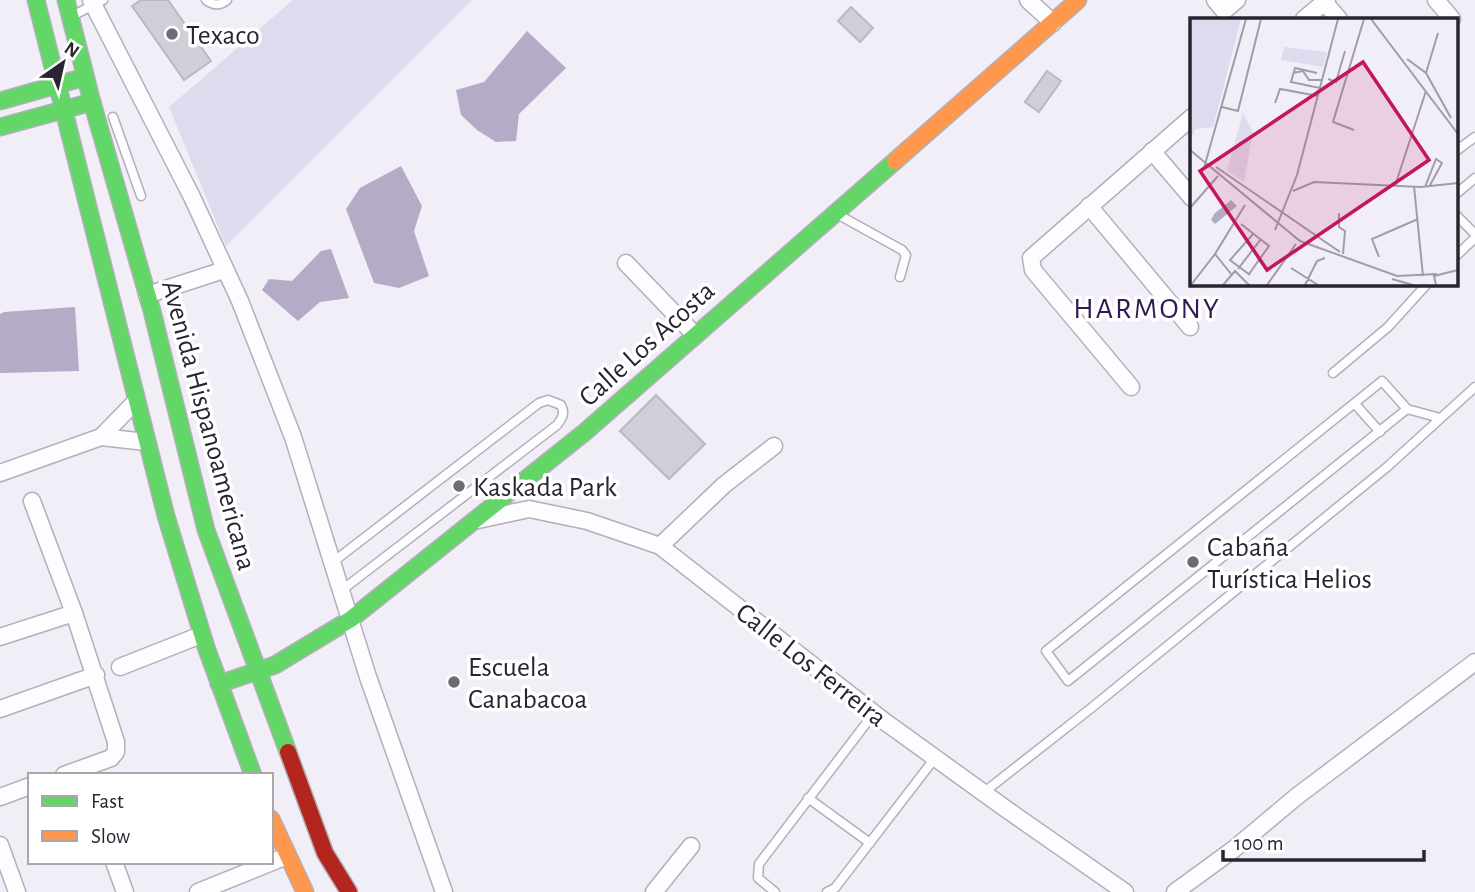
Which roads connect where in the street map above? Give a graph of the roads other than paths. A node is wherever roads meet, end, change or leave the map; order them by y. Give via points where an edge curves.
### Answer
1 (36, 0) edge
2 (66, 0) edge
3 (206, 0) edge
4 (227, 0) edge
5 (1028, 0) edge
6 (1078, 0) edge
7 (1215, 0) edge
8 (1237, 0) edge
9 (1436, 0) edge
10 (1326, 1) edge
11 (96, 2) edge
12 (71, 16) junction
13 (1305, 18) edge
14 (1338, 18) edge
15 (1450, 18) edge
16 (1052, 23) junction
17 (85, 77) junction
18 (56, 85) junction
19 (0, 101) edge
20 (92, 102) junction
21 (63, 110) junction
22 (113, 117) dead end
23 (1190, 119) edge
24 (0, 127) edge
25 (1475, 137) edge
26 (1458, 150) edge
27 (1152, 151) junction
28 (131, 167) junction
29 (113, 173) junction
30 (1475, 178) edge
31 (1458, 192) edge
32 (1190, 196) edge
33 (141, 197) dead end
34 (1089, 206) junction
35 (834, 212) junction
36 (1458, 217) edge
37 (1475, 236) edge
38 (1458, 254) edge
39 (626, 263) dead end
40 (225, 270) junction
41 (900, 278) dead end
42 (1426, 285) edge
43 (148, 295) junction
44 (1190, 327) dead end
45 (695, 335) junction
46 (1333, 373) dead end
47 (1131, 387) dead end
48 (1475, 387) edge
49 (136, 401) junction
50 (1355, 404) junction
51 (1407, 409) junction
52 (1440, 418) junction
53 (1380, 432) junction
54 (101, 437) junction
55 (146, 442) junction
56 (774, 446) dead end
57 (0, 473) edge
58 (32, 501) dead end
59 (472, 522) junction
60 (660, 546) junction
61 (333, 562) junction
62 (342, 590) junction
63 (74, 613) junction
64 (351, 619) junction
65 (201, 635) junction
66 (0, 637) edge
67 (1475, 662) edge
68 (120, 667) dead end
69 (257, 672) junction
70 (96, 675) junction
71 (219, 684) junction
72 (0, 709) edge
73 (874, 713) junction
74 (935, 758) junction
75 (70, 773) edge
76 (252, 773) edge
77 (28, 787) edge
78 (983, 793) junction
79 (0, 797) edge
80 (807, 798) junction
81 (273, 824) edge
82 (870, 843) junction
83 (0, 845) edge
84 (691, 846) dead end
85 (287, 856) junction
86 (273, 862) edge
87 (115, 864) edge
88 (267, 864) edge
89 (16, 892) edge
90 (125, 892) edge
91 (198, 892) edge
92 (305, 892) edge
93 (349, 892) edge
94 (444, 892) edge
95 (654, 892) edge
96 (775, 892) edge
97 (827, 892) edge
98 (1125, 892) edge
99 (1175, 892) edge

1 - 18 main road
2 - 12 main road, Avenida Hispanoamericana
3 - 4 lane via 213,5
5 - 16 street
6 - 16 main road, Calle Los Acosta
7 - 8 street via 1224,11
9 - 15 street
10 - 13 street
10 - 14 street
11 - 12 lane
11 - 40 street
12 - 17 main road, Avenida Hispanoamericana
16 - 35 main road, Calle Los Acosta
17 - 18 main road
17 - 20 main road, Avenida Hispanoamericana
18 - 19 main road
18 - 21 main road
20 - 21 main road
20 - 29 main road, Avenida Hispanoamericana
21 - 24 main road
21 - 49 main road
22 - 28 lane
23 - 27 street
25 - 26 lane
27 - 32 street
27 - 34 street
28 - 29 lane
28 - 33 lane
29 - 43 main road, Avenida Hispanoamericana
30 - 31 lane
34 - 44 street
34 - 47 street via 1035,252 1031,264
35 - 41 lane via 902,250 906,255
35 - 45 main road, Calle Los Acosta
36 - 37 lane
37 - 38 lane
39 - 45 street
40 - 43 street
40 - 61 street via 293,437
42 - 46 lane via 1388,327
43 - 69 main road, Avenida Hispanoamericana via 205,530
45 - 59 main road, Calle Los Acosta via 585,432
48 - 52 lane
49 - 54 street
49 - 55 main road
50 - 51 lane via 1382,381
50 - 53 lane
50 - 53 lane via 1046,651 1068,681
51 - 52 lane
51 - 53 lane
52 - 78 lane via 1387,467
54 - 55 street
54 - 57 street
55 - 65 main road
56 - 60 street via 724,485
58 - 63 street
59 - 60 street, Calle Los Ferreira via 529,509 587,521
59 - 64 main road, Calle Los Acosta
60 - 73 street, Calle Los Ferreira
61 - 62 street
61 - 62 lane via 539,403 548,400 561,405 564,411 558,425
62 - 64 street
63 - 66 street
63 - 70 street
64 - 69 main road, Calle Los Acosta
64 - 94 street
65 - 68 street
65 - 71 main road
67 - 99 street
69 - 71 main road, Calle Los Acosta
69 - 93 main road, Avenida Hispanoamericana via 325,853
70 - 72 street
70 - 75 street via 116,752
71 - 76 main road
73 - 74 street, Calle Los Ferreira
73 - 80 lane
74 - 78 street, Calle Los Ferreira
74 - 82 lane
77 - 79 street
78 - 98 street, Calle Los Ferreira
80 - 82 lane
80 - 96 lane via 758,864 758,878
81 - 85 main road
82 - 97 lane
83 - 89 street
84 - 95 street
85 - 86 street
85 - 92 main road
87 - 90 street
88 - 91 street

